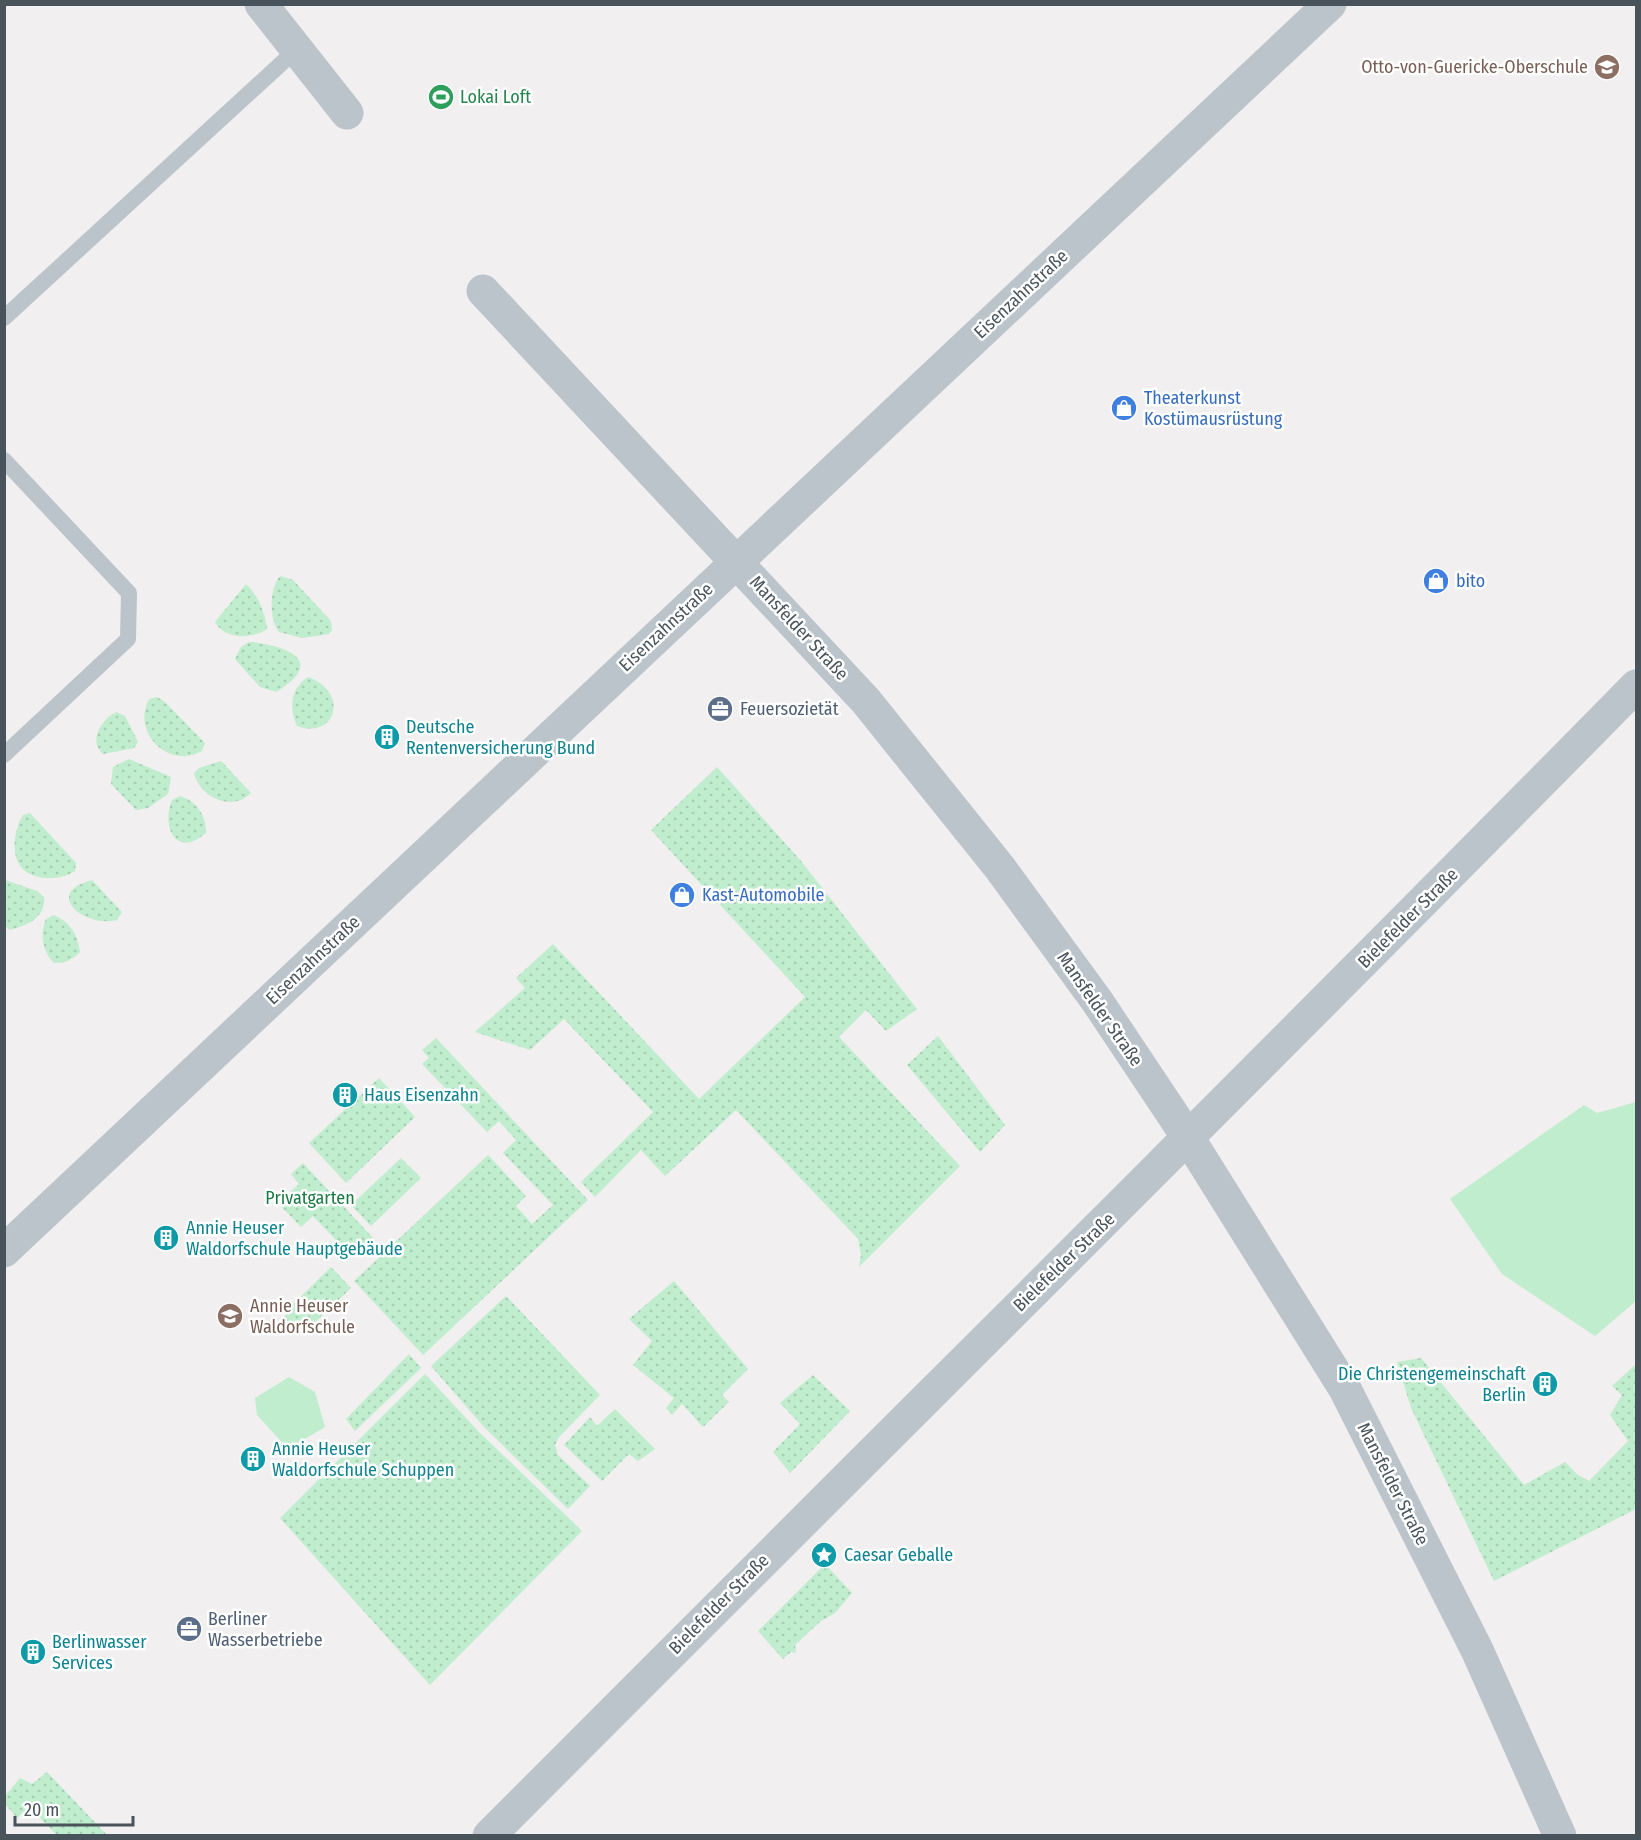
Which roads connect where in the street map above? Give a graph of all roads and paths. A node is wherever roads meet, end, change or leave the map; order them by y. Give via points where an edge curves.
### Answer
1 (261, 4) edge
2 (1330, 4) edge
3 (296, 50) junction
4 (347, 113) dead end
5 (483, 291) dead end
6 (4, 318) edge
7 (4, 460) edge
8 (736, 561) junction
9 (1636, 686) edge
10 (4, 755) edge
11 (1189, 1139) junction
12 (4, 1251) edge
13 (489, 1836) edge
14 (1560, 1836) edge

1 - 3 street
2 - 8 street, Eisenzahnstraße
3 - 4 street
3 - 6 lane
5 - 8 street, Mansfelder Straße
7 - 10 lane via 129,593 129,639
8 - 11 street, Mansfelder Straße via 866,701 1000,868 1097,1001
8 - 12 street, Eisenzahnstraße
9 - 11 street, Bielefelder Straße
11 - 13 street, Bielefelder Straße via 884,1438
11 - 14 street, Mansfelder Straße via 1345,1389 1477,1650

